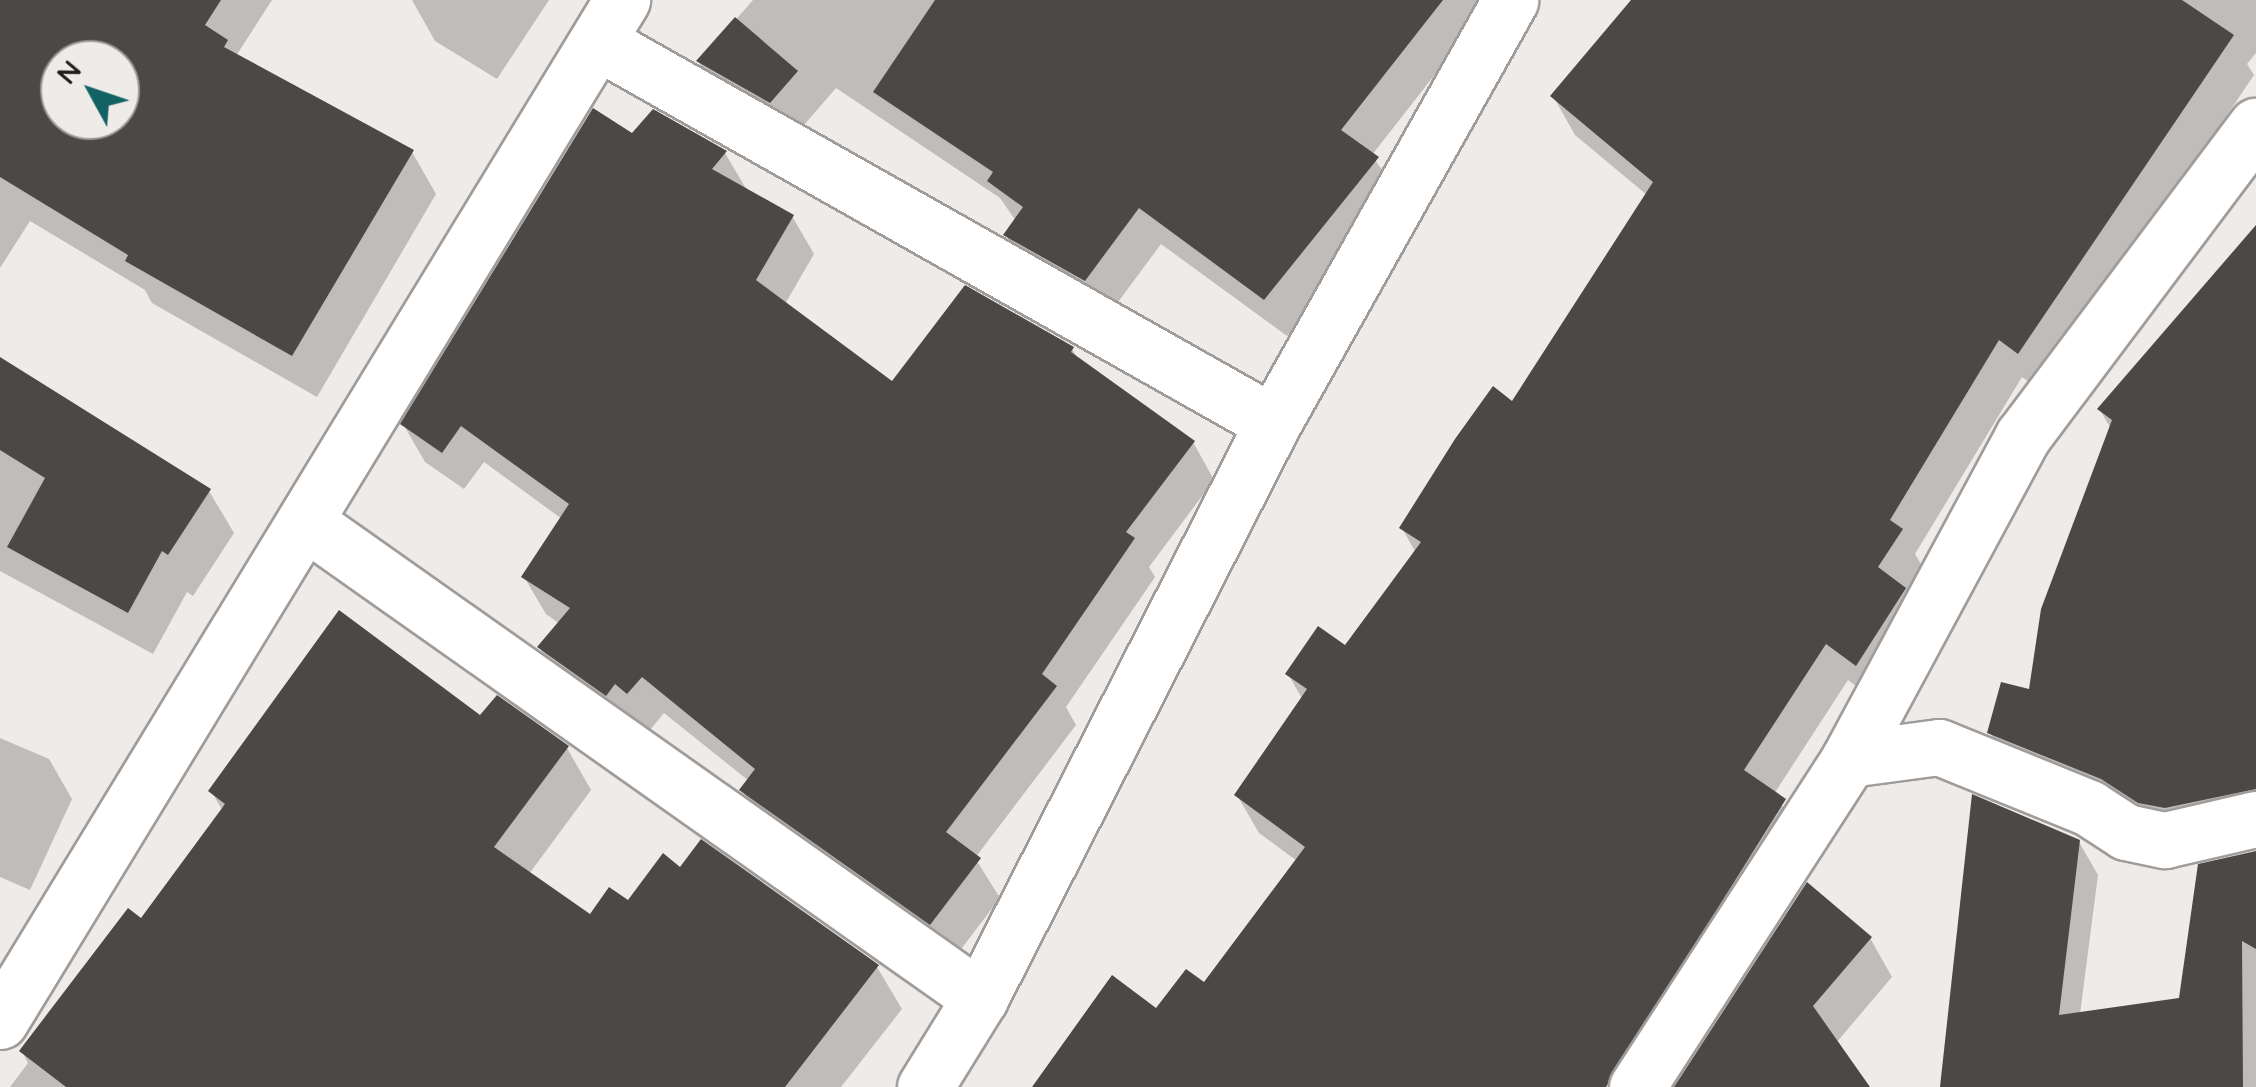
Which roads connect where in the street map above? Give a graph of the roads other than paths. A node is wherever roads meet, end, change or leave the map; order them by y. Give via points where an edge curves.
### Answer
1 (1510, 0) edge
2 (610, 21) edge
3 (2256, 126) edge
4 (1273, 422) junction
5 (307, 523) junction
6 (1849, 759) junction
7 (2256, 819) edge
8 (980, 998) junction
9 (0, 1021) edge
10 (925, 1087) edge
11 (1637, 1087) edge

1 - 4 street
2 - 4 street
2 - 5 street
3 - 6 street via 2024,436
4 - 8 street
5 - 8 street
5 - 9 street
6 - 7 street via 1939,747 2089,808 2126,832 2166,840
6 - 11 street
8 - 10 street

